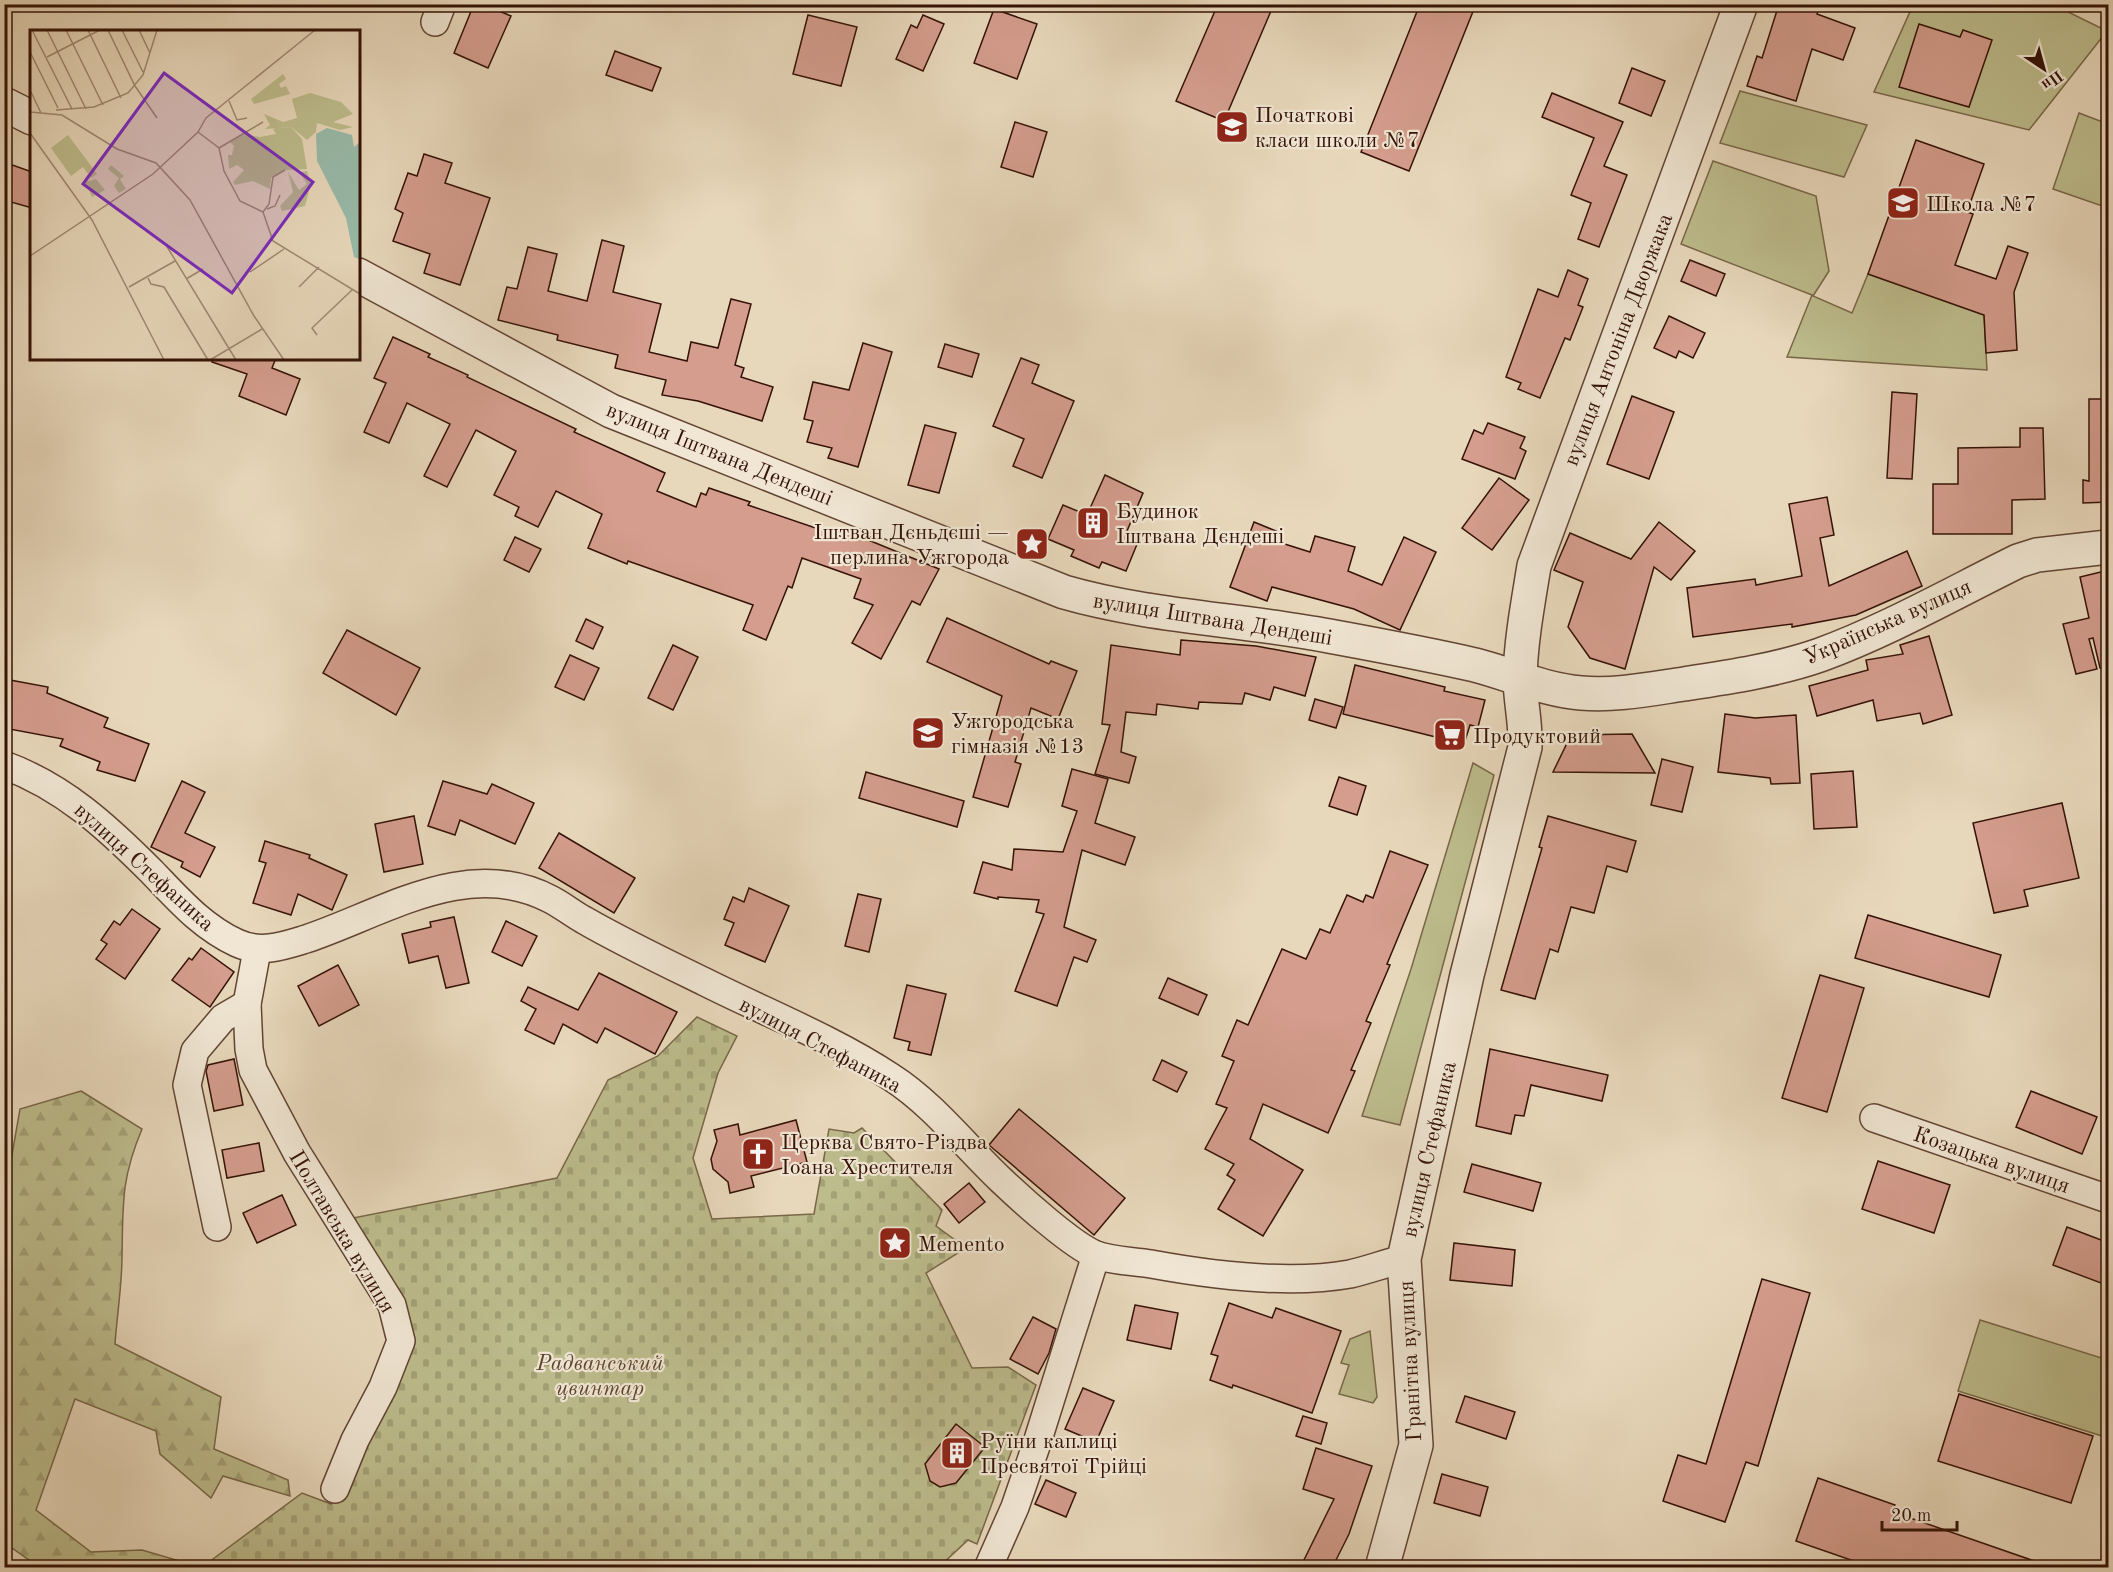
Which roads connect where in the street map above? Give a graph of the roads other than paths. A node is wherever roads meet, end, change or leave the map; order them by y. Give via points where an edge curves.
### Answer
1 (1741, 4) edge
2 (4, 104) edge
3 (30, 117) edge
4 (360, 276) edge
5 (2109, 547) edge
6 (1520, 679) junction
7 (4, 765) edge
8 (257, 950) junction
9 (247, 1004) junction
10 (1874, 1118) dead end
11 (2109, 1200) edge
12 (217, 1227) dead end
13 (1096, 1255) junction
14 (1404, 1259) junction
15 (335, 1489) dead end
16 (988, 1568) edge
17 (1382, 1568) edge

1 - 6 street, вулиця Антоніна Дворжака via 1545,529 1525,609
2 - 3 street
4 - 6 street, вулиця Іштвана Дендеші via 611,411 1064,592 1162,613 1355,640
5 - 6 street, Українська вулиця via 2037,555 2018,561 1861,638 1783,666 1619,694 1578,693
6 - 14 street, вулиця Стефаника via 1525,747 1467,975
7 - 8 street, вулиця Стефаника via 64,793 95,817 187,910 210,928
8 - 9 street, Полтавська вулиця
8 - 13 street, вулиця Стефаника via 285,946 347,925 397,902 475,882 519,888 548,898 648,954 892,1077 957,1133 1001,1180
9 - 12 street via 223,1018 195,1051 187,1085
9 - 15 street, Полтавська вулиця via 249,1049 262,1090 392,1305 401,1341 384,1387 355,1440
10 - 11 street, Козацька вулиця
13 - 14 street, вулиця Стефаника via 1163,1266 1284,1277 1352,1274
13 - 16 street via 1015,1507
14 - 17 street, Гранітна вулиця via 1416,1445

